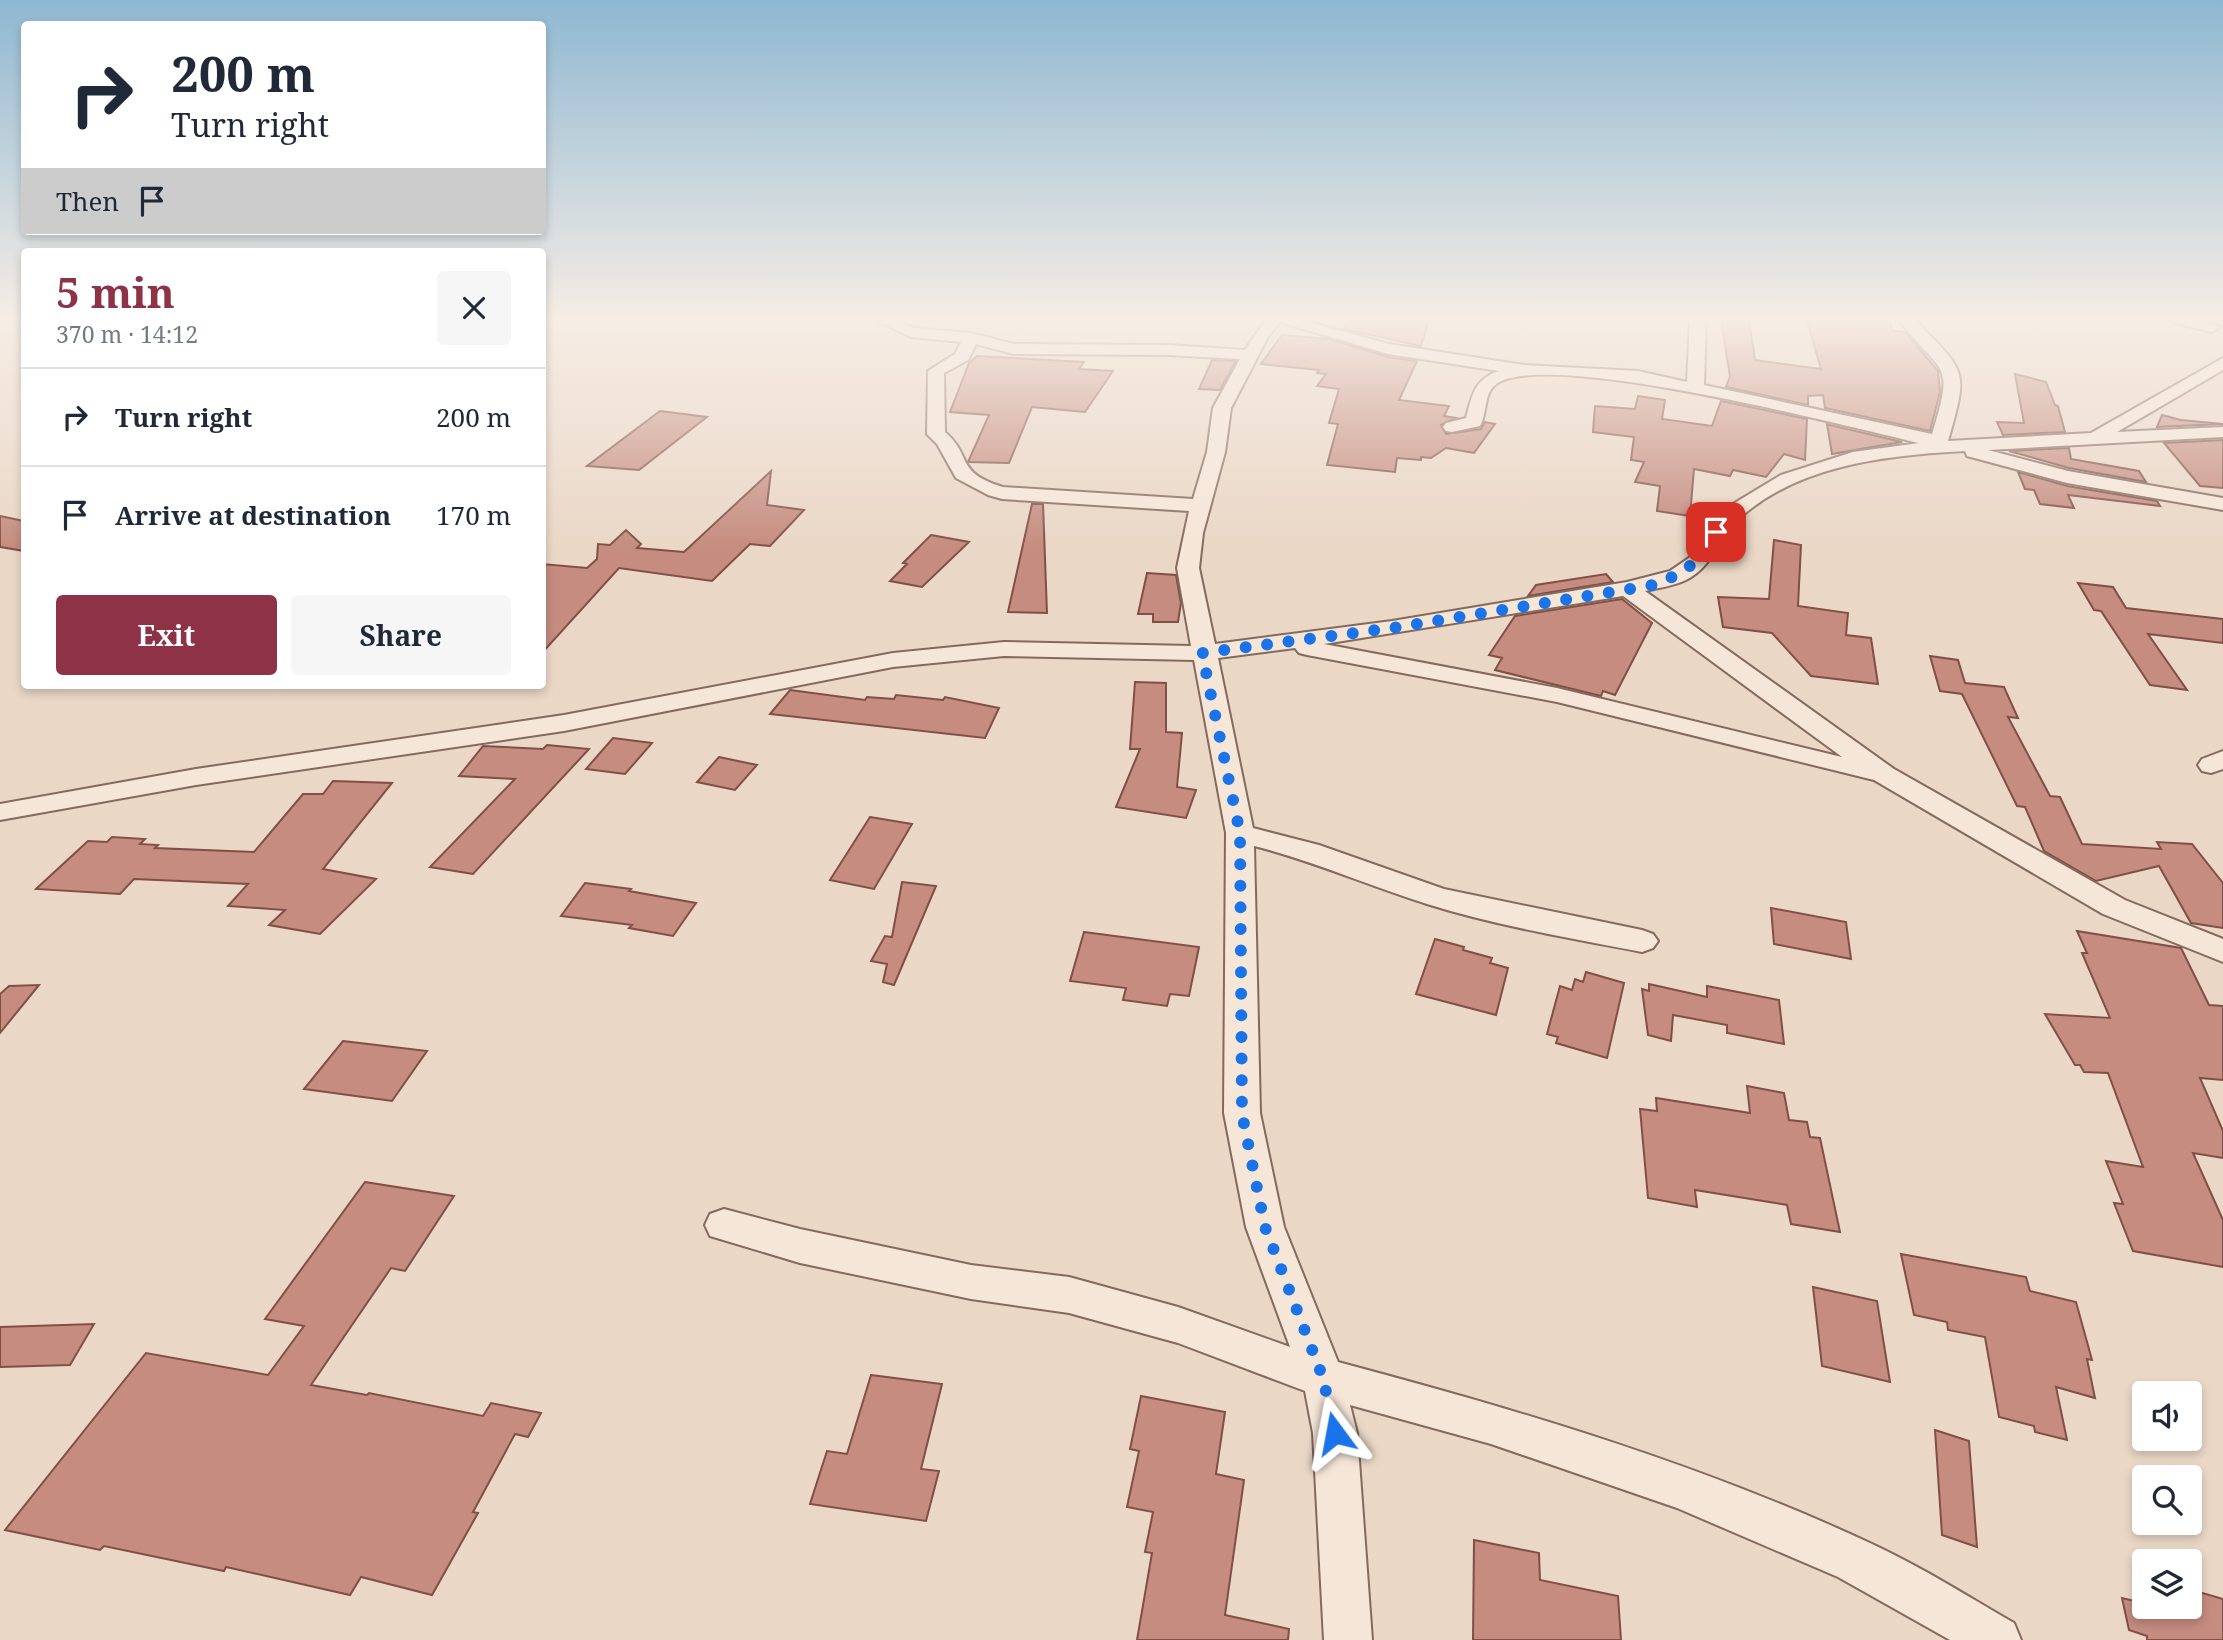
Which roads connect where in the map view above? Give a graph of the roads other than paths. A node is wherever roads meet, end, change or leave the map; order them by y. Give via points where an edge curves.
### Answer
1 (935, 397) edge
2 (1228, 397) edge
3 (1479, 397) edge
4 (1734, 397) edge
5 (1953, 397) edge
6 (2166, 397) edge
7 (1452, 427) dead end
8 (2223, 432) edge
9 (2093, 439) junction
10 (1949, 444) junction
11 (2223, 505) edge
12 (1200, 506) junction
13 (1627, 589) junction
14 (1284, 643) junction
15 (1202, 653) junction
16 (1885, 775) junction
17 (0, 811) edge
18 (1240, 833) junction
19 (1642, 941) dead end
20 (2223, 951) edge
21 (724, 1225) dead end
22 (1323, 1378) junction
23 (1348, 1640) edge
24 (1997, 1640) edge

1 - 12 street via 936,434 946,440 955,465 969,480 1002,493
2 - 12 street
3 - 7 street via 1474,422
4 - 10 street
5 - 10 street
6 - 9 street
8 - 9 street
9 - 10 street
10 - 11 street via 2067,477
10 - 13 street via 1853,458 1788,479 1735,510 1697,562 1678,576
12 - 15 street via 1188,568
13 - 14 street
13 - 16 street
14 - 15 street
14 - 16 street via 1558,695
15 - 17 street via 1004,649 893,660 564,723
15 - 18 street
16 - 20 street via 2114,907
18 - 19 street via 1309,851 1437,897
18 - 22 street via 1242,1114 1265,1227
21 - 22 street via 971,1282 1069,1295 1178,1325
22 - 23 street via 1335,1433
22 - 24 street via 1491,1423 1680,1487 1854,1560

